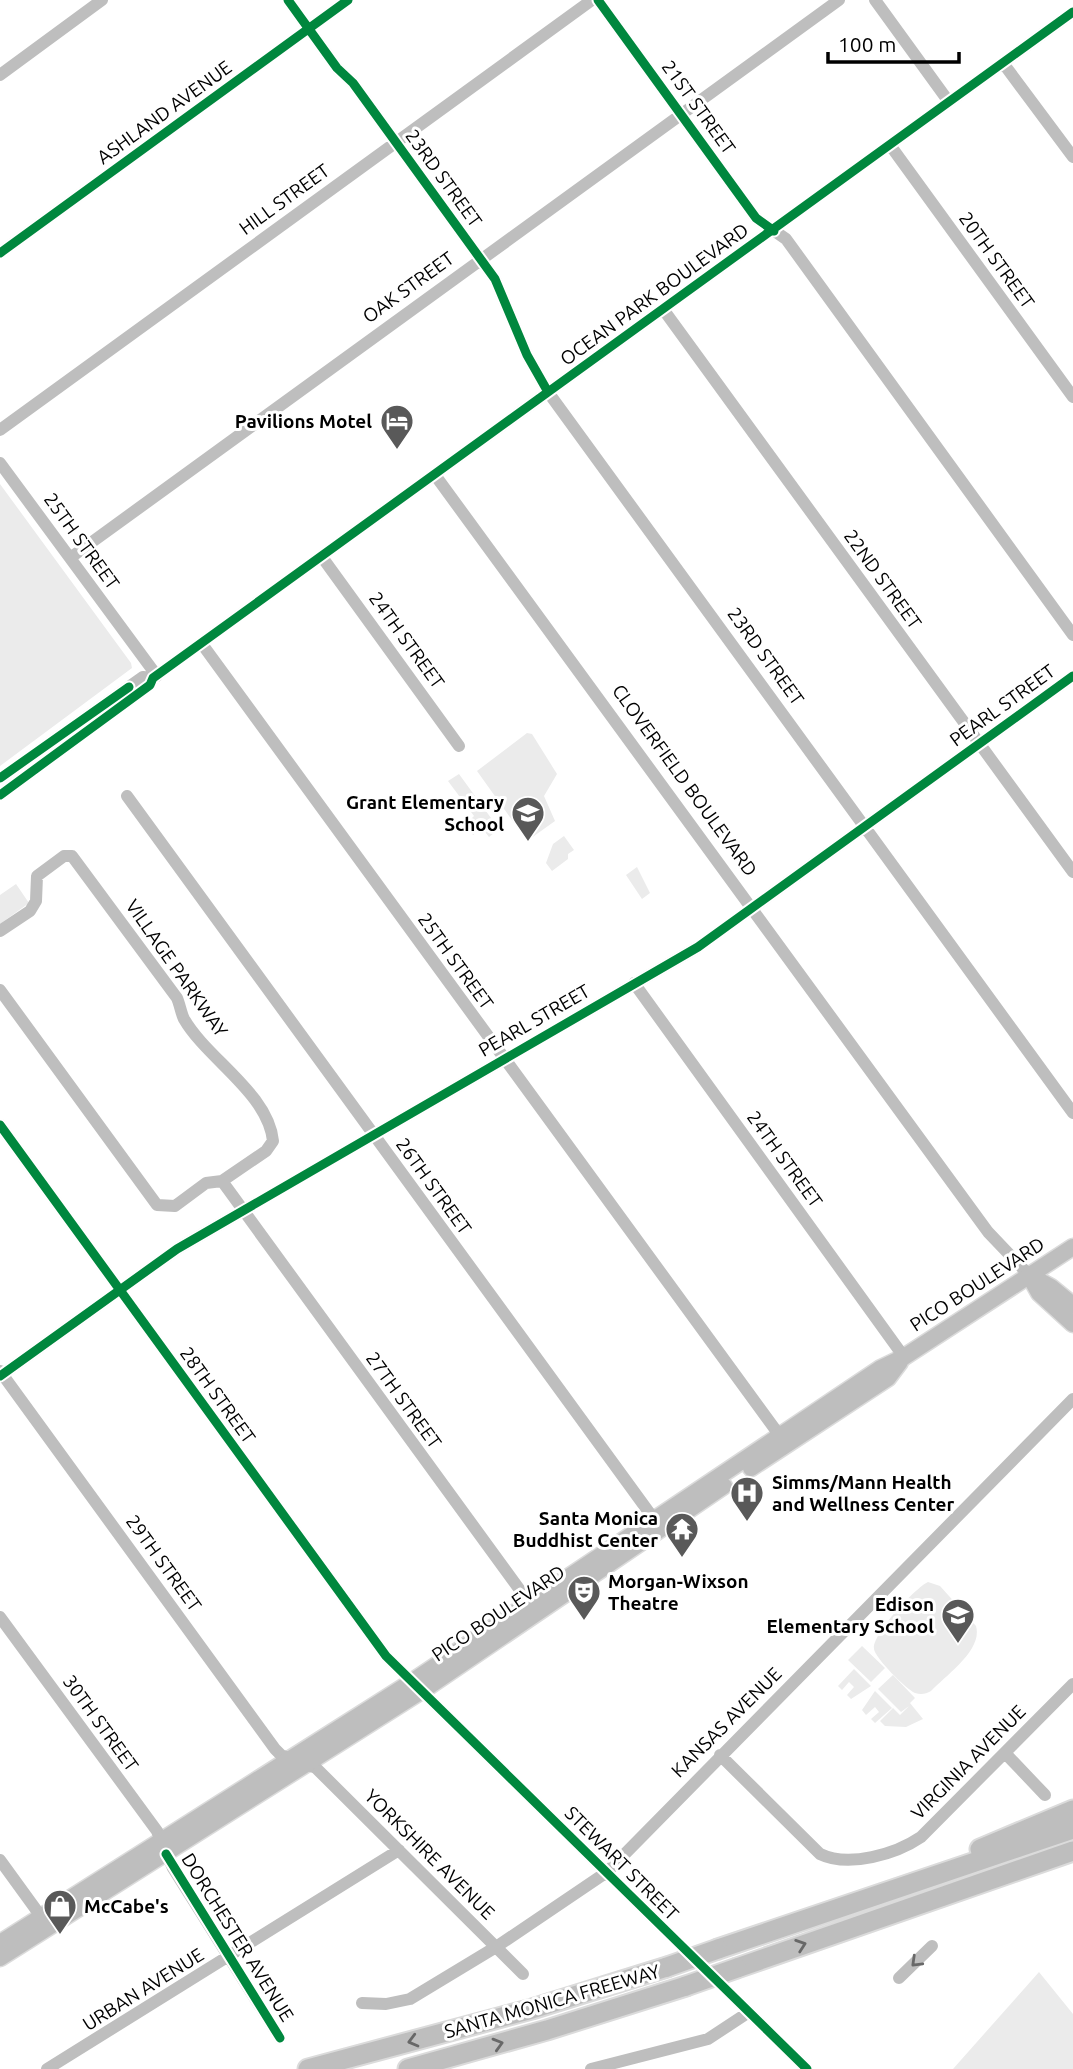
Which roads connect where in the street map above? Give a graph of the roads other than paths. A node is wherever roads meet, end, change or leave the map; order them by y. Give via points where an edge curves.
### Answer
1 (102, 0) edge
2 (288, 0) edge
3 (295, 0) edge
4 (348, 0) edge
5 (592, 0) edge
6 (598, 0) edge
7 (839, 0) edge
8 (875, 0) edge
9 (1073, 12) edge
10 (311, 27) junction
11 (1003, 63) junction
12 (0, 75) edge
13 (949, 102) junction
14 (682, 114) junction
15 (396, 142) junction
16 (890, 145) junction
17 (1073, 157) edge
18 (774, 231) junction
19 (0, 253) edge
20 (481, 258) junction
21 (663, 309) junction
22 (548, 392) junction
23 (1073, 397) edge
24 (0, 430) edge
25 (0, 463) edge
26 (435, 475) junction
27 (322, 557) junction
28 (70, 558) junction
29 (1073, 635) edge
30 (202, 644) junction
31 (1073, 676) edge
32 (155, 677) junction
33 (979, 743) junction
34 (460, 746) dead end
35 (0, 778) edge
36 (0, 795) edge
37 (127, 796) dead end
38 (865, 826) junction
39 (1073, 872) edge
40 (752, 907) junction
41 (0, 931) edge
42 (634, 983) junction
43 (0, 990) edge
44 (503, 1058) junction
45 (1073, 1113) edge
46 (0, 1125) edge
47 (373, 1134) junction
48 (222, 1181) junction
49 (243, 1211) junction
50 (1073, 1247) edge
51 (1029, 1275) junction
52 (120, 1290) junction
53 (1073, 1305) edge
54 (1073, 1324) edge
55 (904, 1357) junction
56 (1, 1374) edge
57 (1073, 1399) edge
58 (786, 1439) junction
59 (658, 1524) junction
60 (532, 1607) junction
61 (0, 1617) edge
62 (1073, 1684) edge
63 (418, 1686) junction
64 (1005, 1753) junction
65 (720, 1755) junction
66 (301, 1761) junction
67 (1045, 1795) dead end
68 (1073, 1810) edge
69 (1073, 1829) edge
70 (164, 1849) junction
71 (399, 1850) junction
72 (1073, 1851) edge
73 (0, 1860) edge
74 (1073, 1864) edge
75 (607, 1872) junction
76 (867, 1899) junction
77 (917, 1906) junction
78 (46, 1923) junction
79 (0, 1943) edge
80 (932, 1946) dead end
81 (496, 1947) junction
82 (0, 1958) edge
83 (228, 1958) junction
84 (523, 1974) dead end
85 (899, 1978) dead end
86 (362, 2004) dead end
87 (749, 2012) junction
88 (280, 2038) dead end
89 (615, 2066) edge
90 (47, 2069) edge
91 (308, 2069) edge
92 (408, 2069) edge
93 (591, 2069) edge
94 (807, 2069) edge

1 - 12 street
2 - 10 street, 23RD STREET
3 - 10 street, 23RD STREET
4 - 10 street, ASHLAND AVENUE
5 - 15 street, HILL STREET
6 - 14 street, 21ST STREET
7 - 14 street, OAK STREET
8 - 13 street
9 - 11 street, OCEAN PARK BOULEVARD
10 - 15 street, 23RD STREET via 344,65
10 - 19 street, ASHLAND AVENUE
11 - 13 street, OCEAN PARK BOULEVARD
11 - 17 street
13 - 16 street, OCEAN PARK BOULEVARD
14 - 18 street, 21ST STREET via 757,218
14 - 20 street, OAK STREET
15 - 20 street, 23RD STREET
15 - 24 street, HILL STREET
16 - 18 street, OCEAN PARK BOULEVARD
16 - 23 street, 20TH STREET
18 - 21 street, OCEAN PARK BOULEVARD
18 - 29 street, 21ST STREET via 786,239
20 - 22 street, 23RD STREET via 501,290 527,355
20 - 28 street, OAK STREET
21 - 22 street, OCEAN PARK BOULEVARD
21 - 33 street, 22ND STREET
22 - 26 street, OCEAN PARK BOULEVARD
22 - 38 street, 23RD STREET
25 - 28 street, 25TH STREET
26 - 27 street, OCEAN PARK BOULEVARD
26 - 40 street, CLOVERFIELD BOULEVARD
27 - 30 street, OCEAN PARK BOULEVARD
27 - 34 street, 24TH STREET
28 - 32 street, 25TH STREET
30 - 32 street, OCEAN PARK BOULEVARD
30 - 44 street, 25TH STREET
31 - 33 street, PEARL STREET
32 - 35 street, OCEAN PARK BOULEVARD via 143,677
32 - 36 street, OCEAN PARK BOULEVARD via 84,736
33 - 38 street, PEARL STREET
33 - 39 street, 22ND STREET
37 - 47 street, 26TH STREET
38 - 40 street, PEARL STREET
38 - 45 street, 23RD STREET
40 - 42 street, PEARL STREET via 698,947
40 - 51 street, CLOVERFIELD BOULEVARD via 988,1232
41 - 48 street, VILLAGE PARKWAY via 30,911 36,901 37,876 64,856 72,856 177,998 183,1017 225,1063 267,1121 272,1142 266,1151
42 - 44 street, PEARL STREET
42 - 55 street, 24TH STREET
43 - 48 street, VILLAGE PARKWAY via 157,1206 174,1206 206,1183
44 - 47 street, PEARL STREET
44 - 58 street, 25TH STREET
46 - 52 street, 28TH STREET
47 - 49 street, PEARL STREET
47 - 59 street, 26TH STREET
48 - 49 street, 27TH STREET
49 - 52 street, PEARL STREET via 177,1249
49 - 60 street, 27TH STREET
50 - 51 main road, PICO BOULEVARD
51 - 53 main road, CLOVERFIELD BOULEVARD
51 - 54 main road, CLOVERFIELD BOULEVARD via 1039,1293
51 - 55 main road, PICO BOULEVARD
52 - 56 street, PEARL STREET
52 - 63 street, 28TH STREET via 379,1646
55 - 58 main road, PICO BOULEVARD via 881,1368
56 - 66 street, 29TH STREET via 275,1749
57 - 65 street, KANSAS AVENUE
58 - 59 main road, PICO BOULEVARD
59 - 60 main road, PICO BOULEVARD
60 - 63 main road, PICO BOULEVARD
61 - 70 street, 30TH STREET via 157,1831
62 - 64 street, VIRGINIA AVENUE
63 - 66 main road, PICO BOULEVARD
63 - 75 street, STEWART STREET
64 - 65 street, VIRGINIA AVENUE via 921,1837 858,1859 837,1860 820,1854 804,1840
64 - 67 street
65 - 75 street, KANSAS AVENUE
66 - 70 main road, PICO BOULEVARD
66 - 71 street, YORKSHIRE AVENUE via 316,1768
68 - 76 highway
69 - 76 highway, SANTA MONICA FREEWAY
70 - 78 main road, PICO BOULEVARD
70 - 83 street, DORCHESTER AVENUE
71 - 81 street, YORKSHIRE AVENUE
71 - 83 street, URBAN AVENUE
72 - 77 highway, SANTA MONICA FREEWAY
73 - 78 street
74 - 77 highway via 958,1899
75 - 81 street, KANSAS AVENUE
75 - 87 street, STEWART STREET
76 -> 91 highway, SANTA MONICA FREEWAY, bridge via 532,2009
92 -> 77 highway, SANTA MONICA FREEWAY, bridge via 686,1986
78 - 79 main road, PICO BOULEVARD
78 - 82 main road, PICO BOULEVARD
80 -> 85 street
81 - 84 street, YORKSHIRE AVENUE
81 - 86 street, KANSAS AVENUE via 410,1999
83 - 88 street, DORCHESTER AVENUE
83 - 90 street, URBAN AVENUE
87 - 89 street via 708,2039
87 - 94 street, STEWART STREET
89 - 93 street

